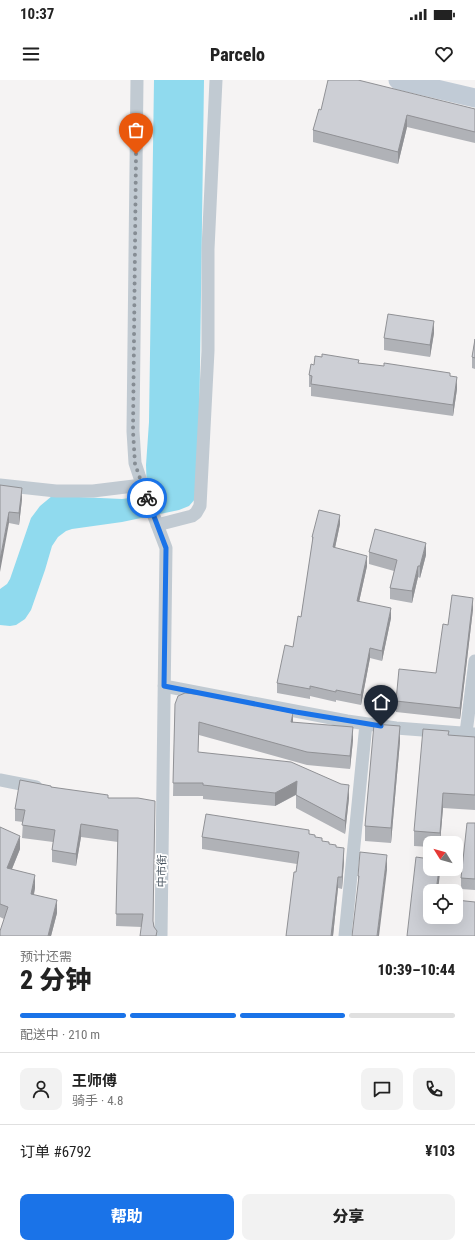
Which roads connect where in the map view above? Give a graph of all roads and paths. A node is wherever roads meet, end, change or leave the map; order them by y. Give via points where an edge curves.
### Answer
1 (136, 80) edge
2 (216, 80) edge
3 (398, 80) edge
4 (475, 98) edge
5 (0, 485) edge
6 (143, 487) junction
7 (156, 523) junction
8 (475, 661) edge
9 (164, 686) junction
10 (366, 724) junction
11 (470, 734) edge
12 (0, 780) edge
13 (49, 790) edge
14 (148, 804) edge
15 (163, 806) junction
16 (161, 936) edge
17 (345, 936) edge

1 - 6 street, 中市街 via 133,431 135,464
2 - 7 street via 208,249 208,351 200,506 192,516
3 - 4 main road
5 - 6 street via 56,491
6 - 7 street, 中市街
7 - 9 street, 中市街 via 166,548
8 - 11 street
9 - 10 street
9 - 15 street, 中市街
10 - 11 street
10 - 17 street
12 - 13 street
14 - 15 street
15 - 16 street, 中市街

